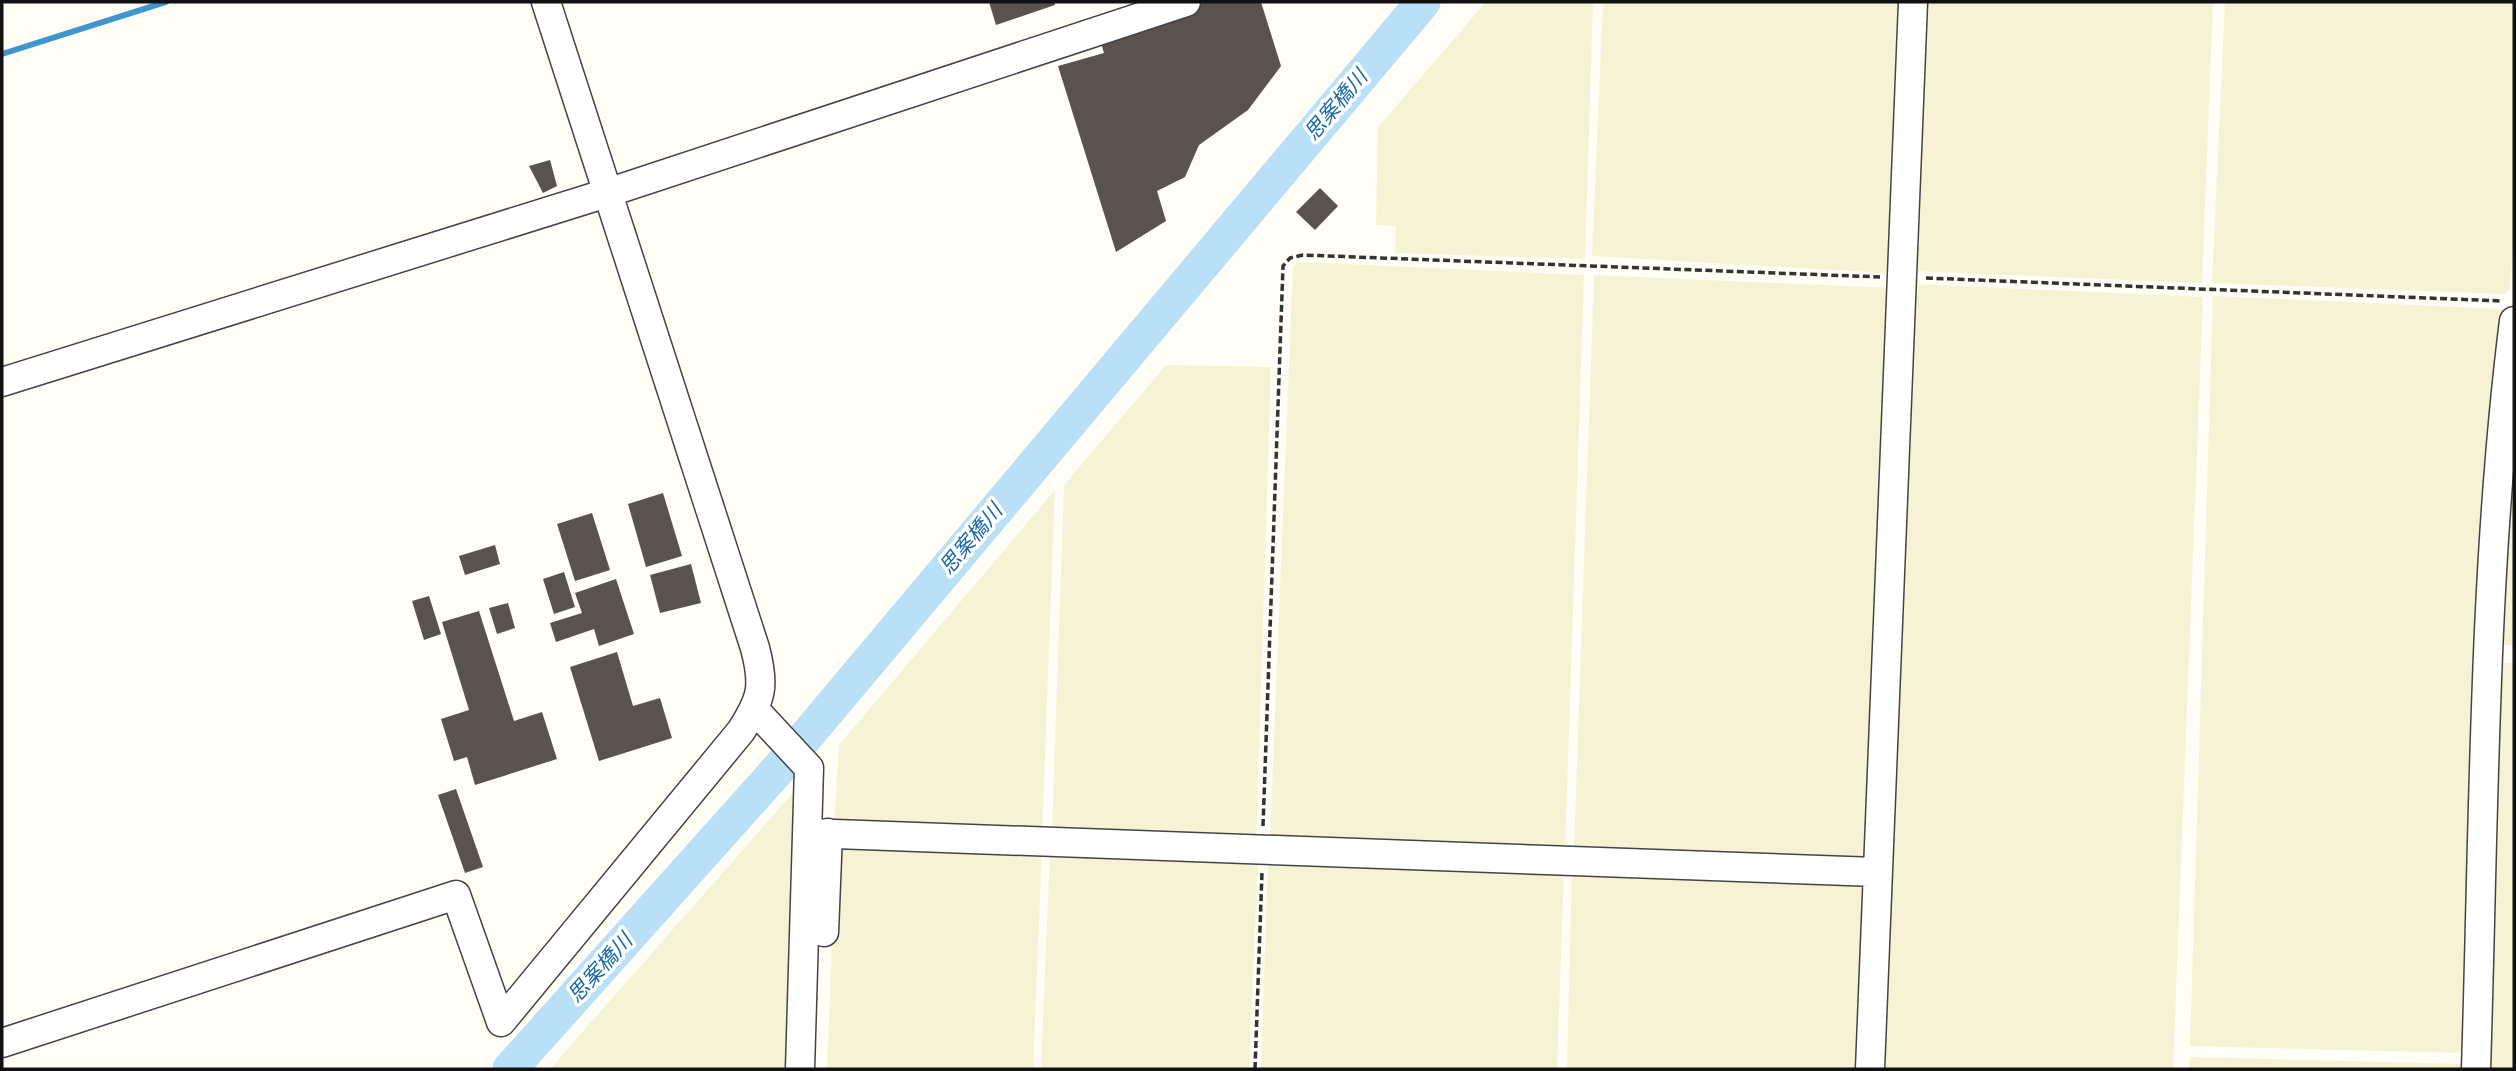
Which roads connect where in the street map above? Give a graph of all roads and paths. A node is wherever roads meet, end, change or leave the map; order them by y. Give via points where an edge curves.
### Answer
1 (546, 2) edge
2 (1186, 2) edge
3 (1913, 2) edge
4 (607, 193) junction
5 (1902, 277) junction
6 (2514, 301) edge
7 (2514, 321) edge
8 (2, 382) edge
9 (761, 715) junction
10 (818, 833) junction
11 (1263, 849) junction
12 (1876, 872) junction
13 (2, 1043) edge
14 (800, 1069) edge
15 (817, 1069) edge
16 (1255, 1069) edge
17 (1870, 1069) edge
18 (2476, 1069) edge

1 - 4 street
2 - 4 street
3 - 5 street
4 - 8 street
4 - 9 street via 755,648
5 - 6 path
5 - 11 path via 1290,258 1283,266
5 - 12 street
7 - 18 street via 2502,414 2492,590
9 - 10 street via 809,768
9 - 13 street via 741,731 500,1023 456,895
10 - 11 street
10 - 14 street
10 - 15 street
11 - 12 street
11 - 16 path
12 - 17 street

